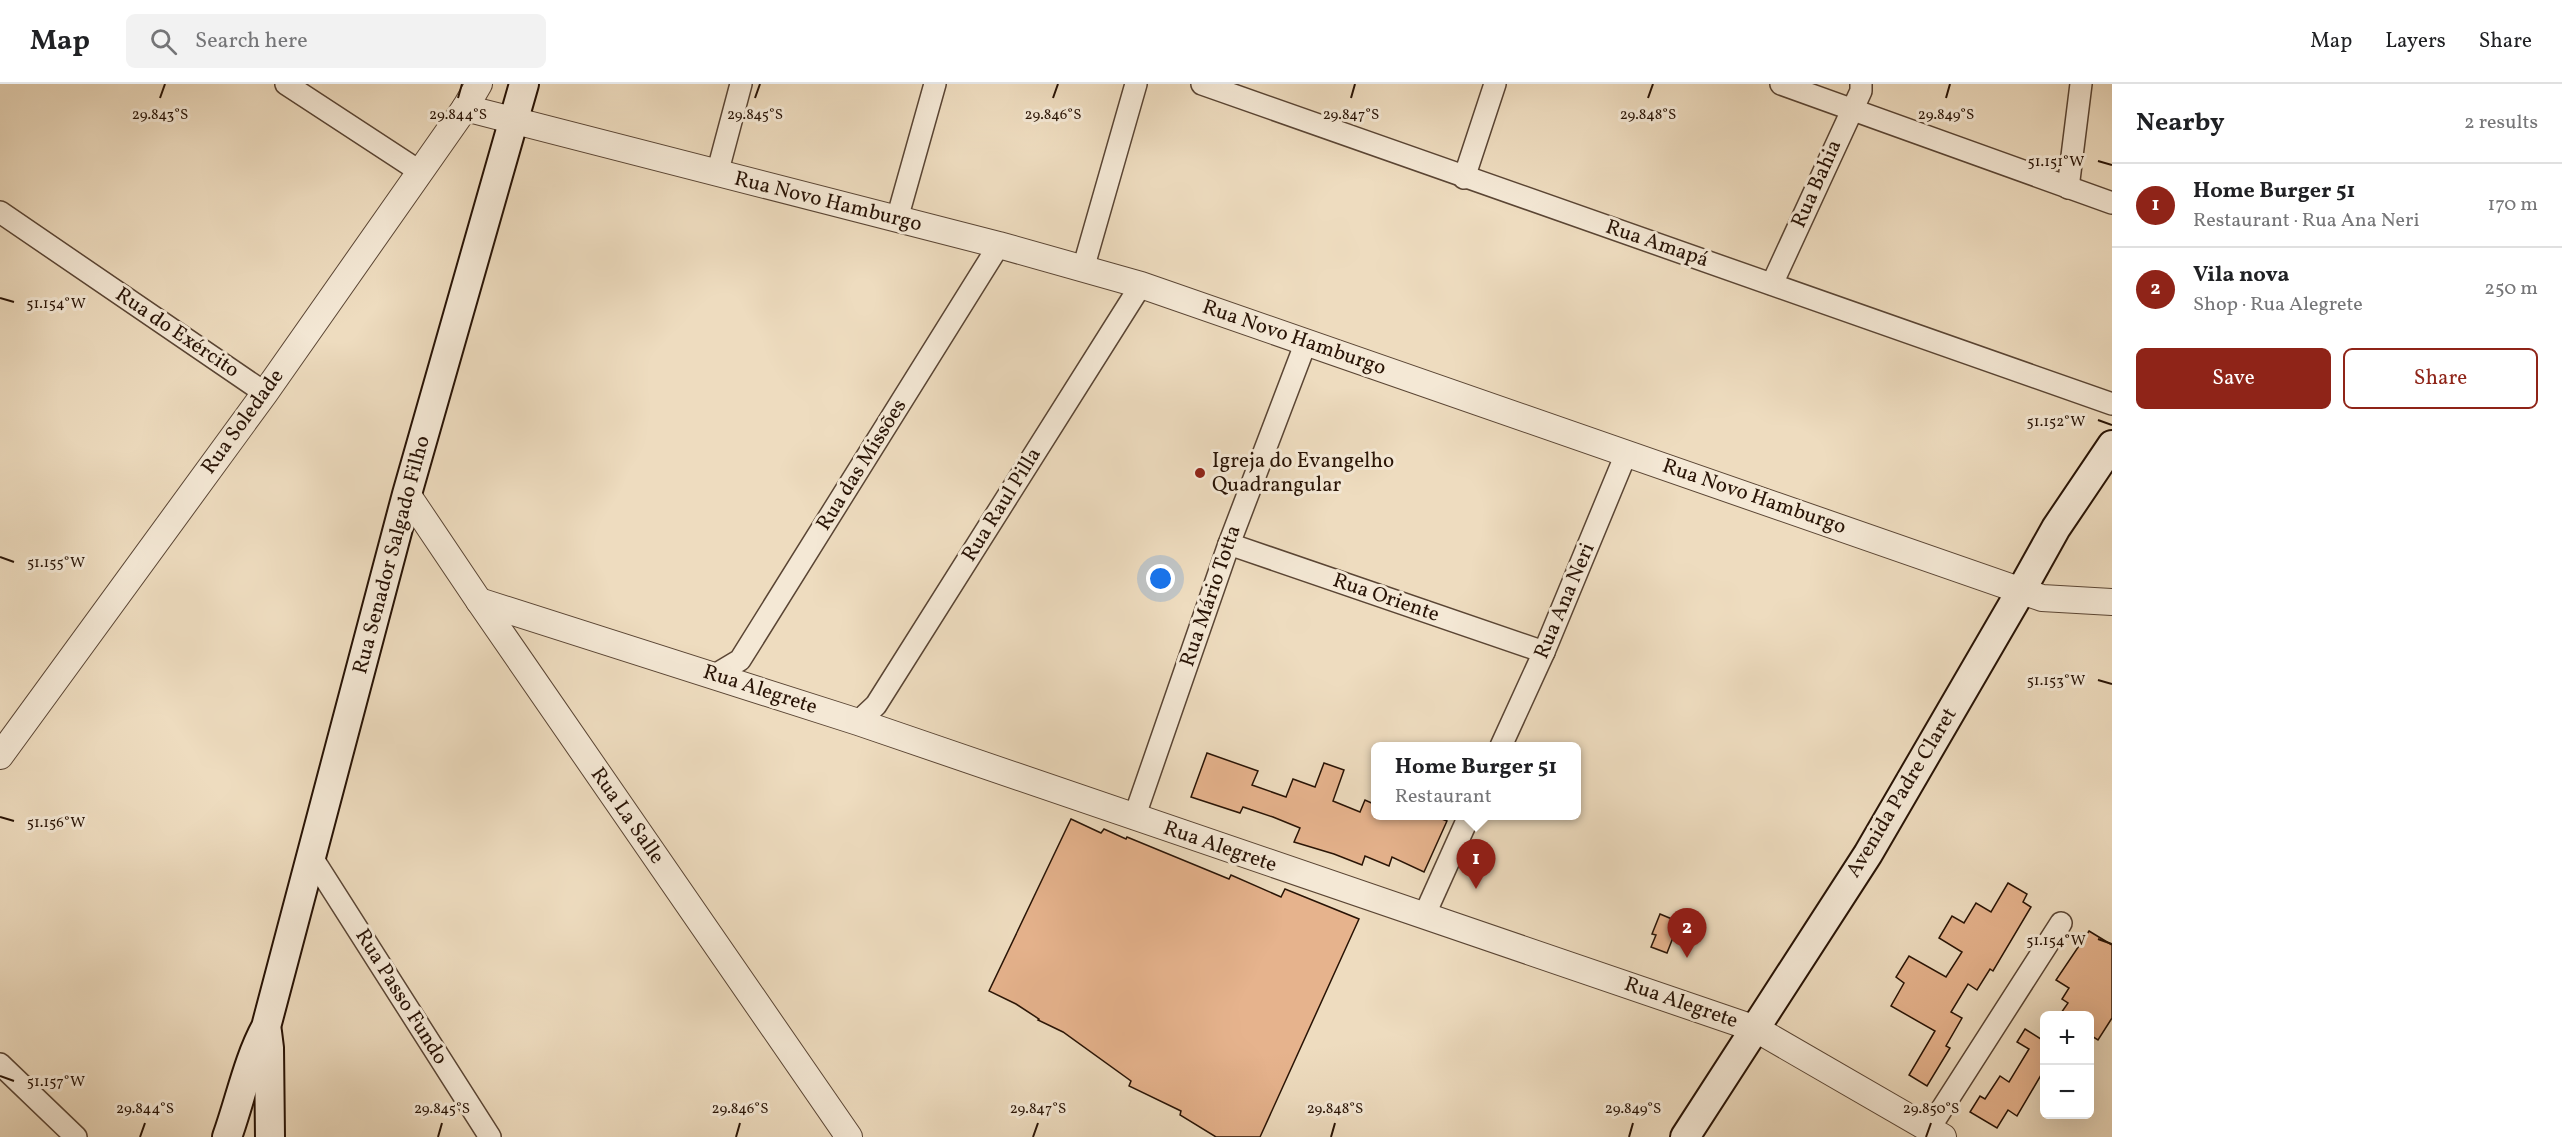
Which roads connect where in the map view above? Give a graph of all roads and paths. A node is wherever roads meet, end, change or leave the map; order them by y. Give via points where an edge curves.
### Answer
1 (286, 84) edge
2 (479, 84) edge
3 (524, 84) edge
4 (741, 84) edge
5 (935, 84) edge
6 (1136, 84) edge
7 (1202, 84) edge
8 (1495, 84) edge
9 (1781, 84) edge
10 (1861, 84) edge
11 (2081, 84) edge
12 (465, 108) junction
13 (1851, 109) junction
14 (514, 121) junction
15 (419, 171) junction
16 (717, 174) junction
17 (1464, 178) junction
18 (2068, 188) junction
19 (2112, 203) edge
20 (0, 212) edge
21 (897, 219) junction
22 (999, 245) junction
23 (1083, 268) junction
24 (1772, 284) junction
25 (1141, 285) junction
26 (1306, 342) junction
27 (265, 393) junction
28 (2112, 405) edge
29 (2112, 445) edge
30 (1626, 454) junction
31 (407, 494) junction
32 (1229, 544) junction
33 (2022, 589) junction
34 (479, 601) junction
35 (2112, 602) edge
36 (1544, 652) junction
37 (715, 675) junction
38 (858, 722) junction
39 (1503, 742) edge
40 (0, 756) edge
41 (1134, 818) junction
42 (1467, 820) edge
43 (311, 856) junction
44 (1424, 916) junction
45 (2061, 923) dead end
46 (1756, 1029) junction
47 (0, 1064) edge
48 (257, 1090) junction
49 (1936, 1133) edge
50 (76, 1137) edge
51 (227, 1137) edge
52 (270, 1137) edge
53 (490, 1137) edge
54 (849, 1137) edge
55 (1685, 1137) edge

1 - 15 street
2 - 12 street, Rua Soledade
3 - 14 main road, Rua Senador Salgado Filho
4 - 16 street
5 - 21 street
6 - 23 street
7 - 17 street, Rua Amapá
8 - 17 street
9 - 13 street
10 - 13 street, Rua Bahia
11 - 18 street
12 - 14 street, Rua Novo Hamburgo
12 - 15 street, Rua Soledade
13 - 18 street
13 - 24 street, Rua Bahia
14 - 16 street, Rua Novo Hamburgo
14 - 31 main road, Rua Senador Salgado Filho
15 - 27 street, Rua Soledade
16 - 21 street, Rua Novo Hamburgo
17 - 24 street, Rua Amapá
18 - 19 street
20 - 27 street, Rua do Exército
21 - 22 street, Rua Novo Hamburgo
22 - 23 street, Rua Novo Hamburgo
22 - 37 street, Rua das Missões via 740,660
23 - 25 street, Rua Novo Hamburgo
24 - 28 street, Rua Amapá
25 - 26 street, Rua Novo Hamburgo
25 - 38 street, Rua Raul Pilla via 876,705
26 - 30 street, Rua Novo Hamburgo
26 - 32 street, Rua Mário Totta
27 - 40 street, Rua Soledade
29 - 33 main road, Avenida Padre Claret via 2056,528
30 - 33 street, Rua Novo Hamburgo
30 - 36 street, Rua Ana Neri
31 - 34 street, Rua La Salle
31 - 43 main road, Rua Senador Salgado Filho
32 - 36 street, Rua Oriente
32 - 41 street, Rua Mário Totta
33 - 35 street, Rua Novo Hamburgo via 2042,598
33 - 46 main road, Avenida Padre Claret via 1868,854
34 - 37 street, Rua Alegrete
34 - 54 street, Rua La Salle
36 - 39 street, Rua Ana Neri
37 - 38 street, Rua Alegrete
38 - 41 street, Rua Alegrete
41 - 44 street, Rua Alegrete
42 - 44 street
43 - 48 main road, Rua Senador Salgado Filho via 266,1027 255,1047
43 - 53 street, Rua Passo Fundo
44 - 46 street, Rua Alegrete
45 - 49 street
46 - 49 street, Rua Alegrete
46 - 55 main road, Avenida Padre Claret
47 - 50 street
48 - 51 main road, Rua Senador Salgado Filho
48 - 52 main road, Rua Senador Salgado Filho

